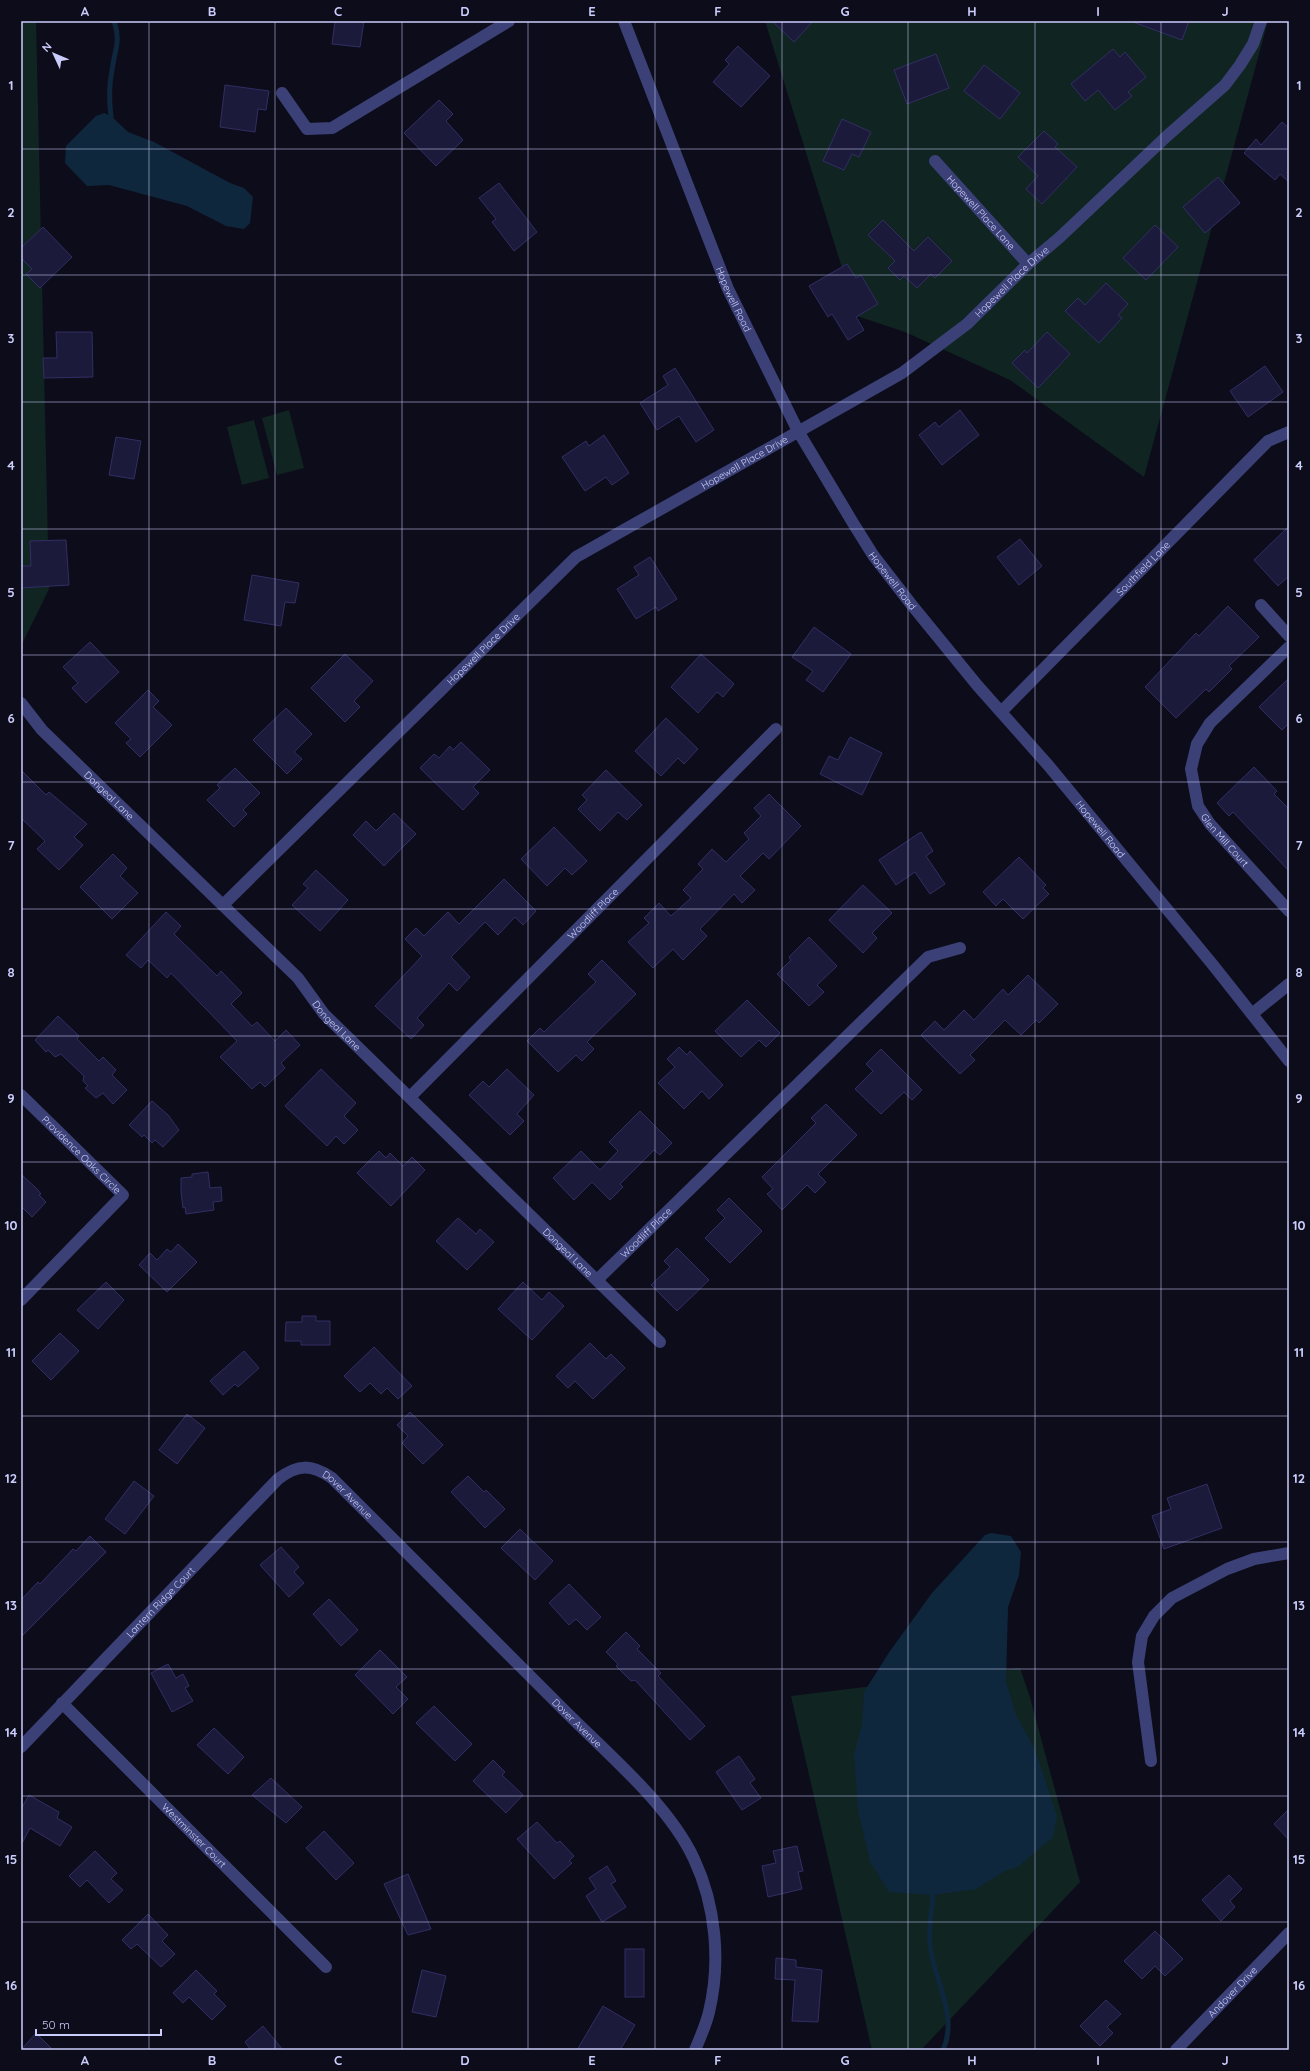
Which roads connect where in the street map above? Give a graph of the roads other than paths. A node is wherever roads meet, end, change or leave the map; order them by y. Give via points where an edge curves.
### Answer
1 (509, 21) edge
2 (624, 21) edge
3 (1261, 21) edge
4 (282, 93) dead end
5 (935, 161) dead end
6 (1028, 264) junction
7 (798, 431) junction
8 (1289, 432) edge
9 (1261, 605) dead end
10 (1289, 636) edge
11 (1289, 647) edge
12 (21, 703) edge
13 (1000, 712) junction
14 (776, 729) dead end
15 (223, 905) junction
16 (1289, 912) edge
17 (960, 948) dead end
18 (1289, 984) edge
19 (1252, 1014) junction
20 (1289, 1061) edge
21 (21, 1095) edge
22 (410, 1097) junction
23 (597, 1280) junction
24 (21, 1300) edge
25 (660, 1342) dead end
26 (304, 1467) joint
27 (1289, 1553) edge
28 (62, 1703) junction
29 (21, 1746) edge
30 (1151, 1761) dead end
31 (1289, 1933) edge
32 (326, 1968) dead end
33 (695, 2050) edge
34 (1176, 2050) edge

1 - 4 street via 332,128 307,129
2 - 7 street, Hopewell Road via 728,289
3 - 6 street, Hopewell Place Drive via 1253,44 1225,85
5 - 6 street, Hopewell Place Lane
6 - 7 street, Hopewell Place Drive via 966,324 902,373
7 - 13 street, Hopewell Road via 873,555
7 - 15 street, Hopewell Place Drive via 576,558
8 - 13 street, Southfield Lane via 1268,441
9 - 10 street
11 - 16 street, Glen Mill Court via 1210,723 1197,744 1191,768 1198,806 1210,824
12 - 15 street, Dongeal Lane via 42,730
13 - 19 street, Hopewell Road via 1048,765
14 - 22 street, Woodliff Place
15 - 22 street, Dongeal Lane via 298,978 324,1014
17 - 23 street, Woodliff Place via 928,957
18 - 19 street
19 - 20 street, Hopewell Road
21 - 24 street, Providence Oaks Circle via 123,1195
22 - 23 street, Dongeal Lane
23 - 25 street, Dongeal Lane
26 - 28 street, Lantern Ridge Court via 289,1470 278,1479
26 - 33 street, Dover Avenue via 319,1470 332,1478 652,1798 677,1828 694,1859 707,1892 714,1927 716,1970 709,2013
27 - 30 street via 1254,1559 1227,1569 1172,1598 1154,1616 1142,1636 1138,1662
28 - 29 street, Lantern Ridge Court
28 - 32 street, Westminster Court
31 - 34 street, Andover Drive

